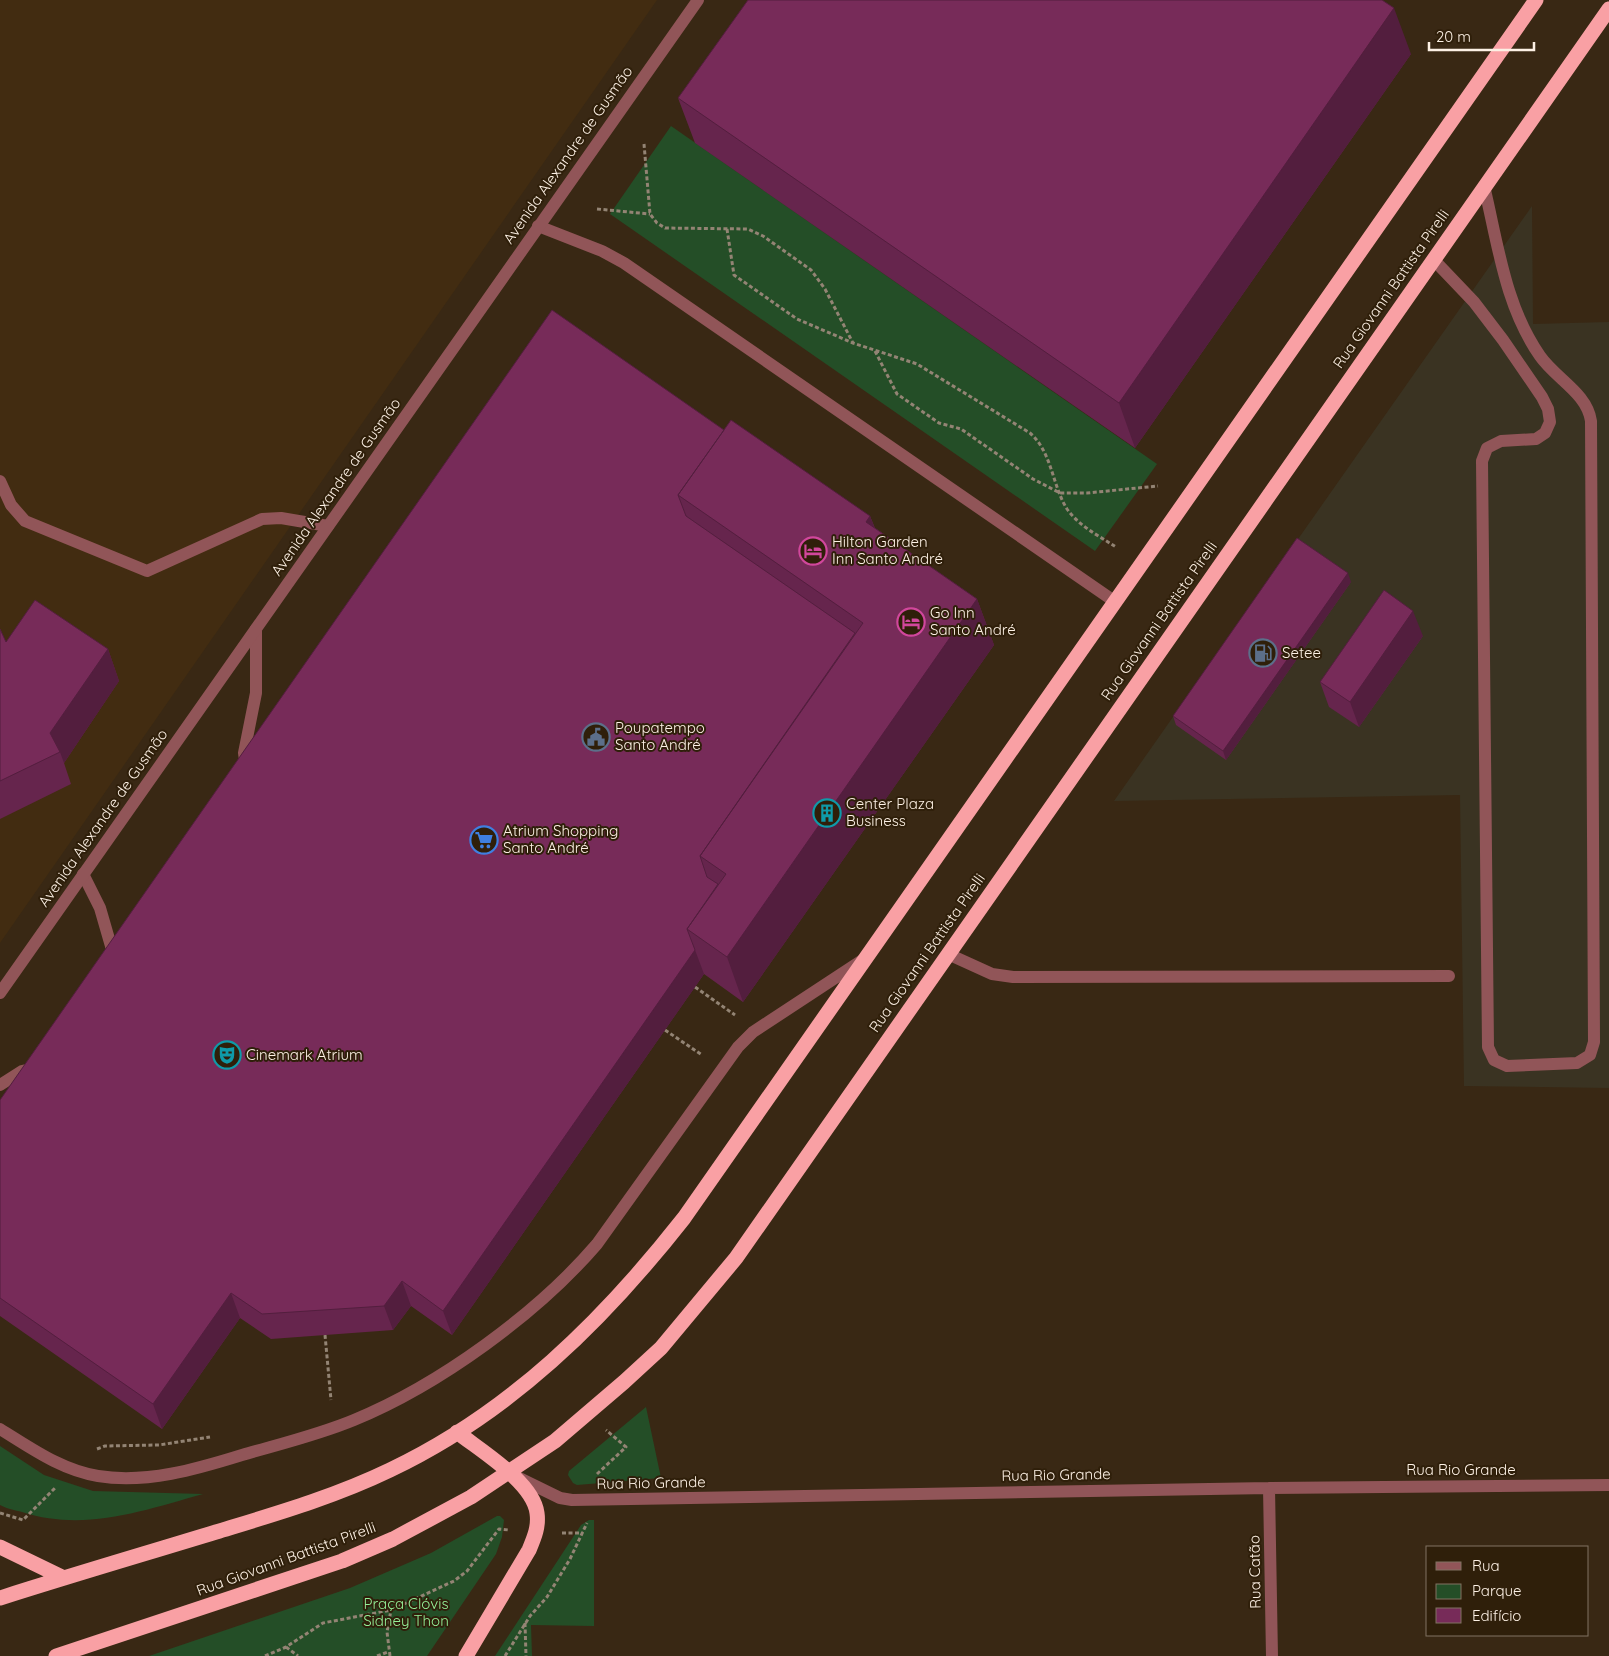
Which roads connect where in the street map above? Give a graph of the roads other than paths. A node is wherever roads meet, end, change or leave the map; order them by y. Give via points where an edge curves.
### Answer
1 (698, 0) edge
2 (1536, 0) edge
3 (1609, 9) edge
4 (1484, 186) junction
5 (538, 226) junction
6 (1433, 259) junction
7 (0, 481) edge
8 (328, 526) junction
9 (1114, 601) junction
10 (256, 629) junction
11 (252, 778) edge
12 (83, 874) junction
13 (122, 931) edge
14 (948, 954) junction
15 (866, 958) junction
16 (1449, 976) dead end
17 (0, 992) edge
18 (45, 1073) edge
19 (0, 1085) edge
20 (0, 1429) edge
21 (457, 1432) junction
22 (509, 1473) junction
23 (1609, 1485) edge
24 (1269, 1488) junction
25 (0, 1547) edge
26 (64, 1578) junction
27 (0, 1598) edge
28 (56, 1656) edge
29 (466, 1656) edge
30 (1272, 1656) edge

1 - 5 street, Avenida Alexandre de Gusmão
2 - 9 highway
3 - 4 highway, Rua Giovanni Battista Pirelli
4 - 6 highway, Rua Giovanni Battista Pirelli
4 - 6 street via 1504,277 1523,326 1550,369 1581,397 1589,409 1591,421 1594,1042 1590,1055 1577,1063 1507,1066 1494,1060 1488,1047 1482,461 1487,448 1500,441 1536,439 1545,433 1550,422 1548,409 1474,302
5 - 8 street, Avenida Alexandre de Gusmão
5 - 9 street via 624,263
6 - 14 highway, Rua Giovanni Battista Pirelli
7 - 8 street via 11,505 26,521 147,572 262,519 281,518
8 - 10 street, Avenida Alexandre de Gusmão
9 - 15 highway
10 - 11 street via 256,693 244,753 246,769
10 - 12 street, Avenida Alexandre de Gusmão
12 - 13 street via 100,908 108,950
12 - 17 street, Avenida Alexandre de Gusmão
14 - 16 street via 992,974 1014,977
14 - 22 highway, Rua Giovanni Battista Pirelli via 736,1258 661,1348 589,1413
15 - 20 street via 753,1032 721,1067 581,1262 511,1324 425,1385 353,1421 202,1467 134,1478 95,1476 73,1470
15 - 21 highway via 684,1218 655,1254 593,1324 548,1366 489,1412
18 - 19 street via 30,1068
21 - 22 highway
21 - 26 highway via 391,1470 311,1503
22 - 24 street, Rua Rio Grande via 560,1498 572,1500
22 - 28 highway, Rua Giovanni Battista Pirelli via 433,1519 342,1561
22 - 29 highway via 531,1497 537,1512 537,1532
23 - 24 street, Rua Rio Grande
24 - 30 street, Rua Catão
25 - 26 highway
26 - 27 highway

